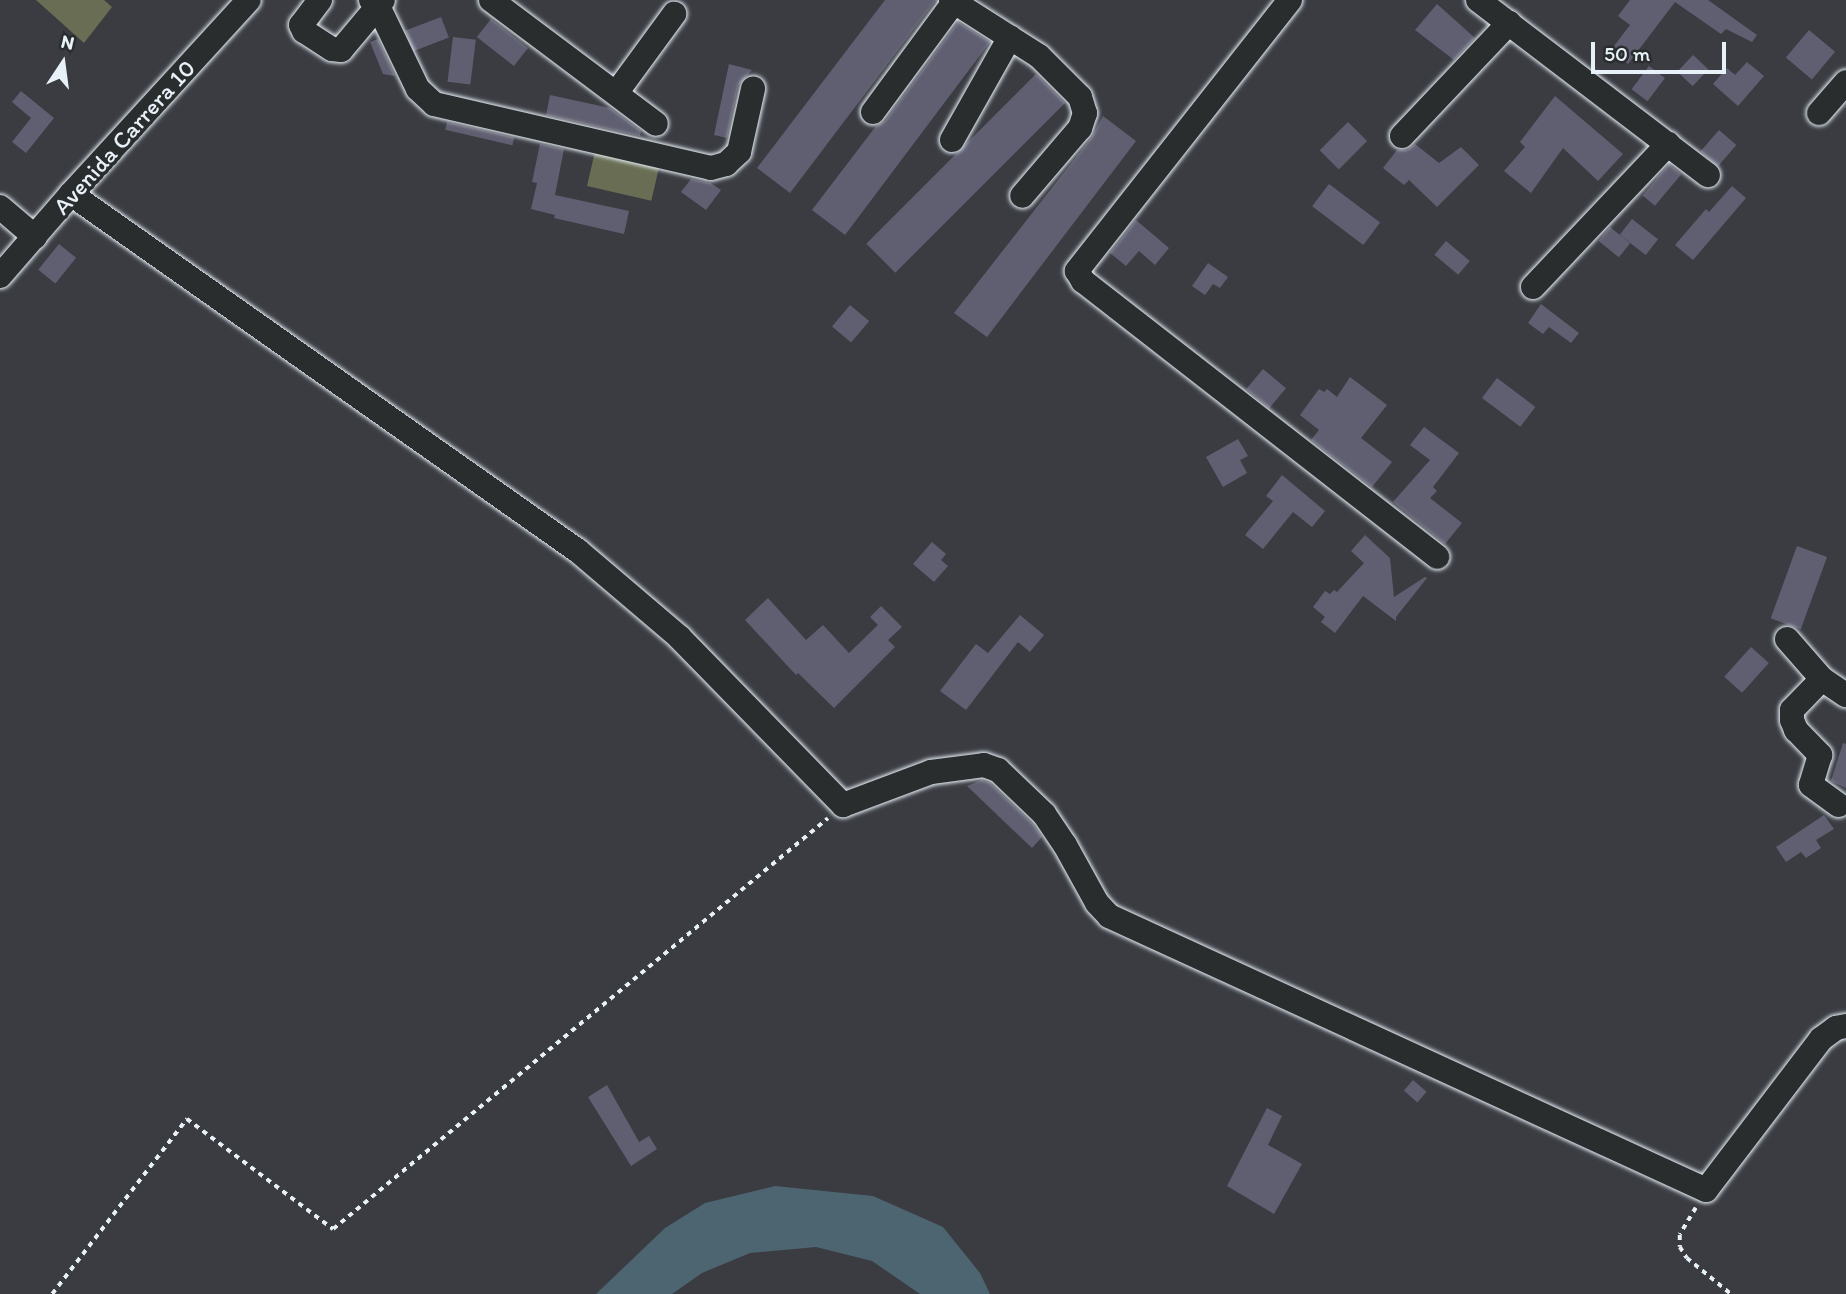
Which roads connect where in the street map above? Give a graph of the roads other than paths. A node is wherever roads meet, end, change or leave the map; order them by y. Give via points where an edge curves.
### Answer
1 (249, 0) edge
2 (320, 0) edge
3 (491, 0) edge
4 (1290, 0) edge
5 (1478, 0) edge
6 (952, 1) edge
7 (377, 2) edge
8 (674, 15) dead end
9 (1509, 23) junction
10 (1010, 37) junction
11 (1846, 82) edge
12 (753, 89) dead end
13 (617, 92) junction
14 (873, 112) dead end
15 (1819, 113) dead end
16 (656, 124) dead end
17 (1402, 136) dead end
18 (952, 140) dead end
19 (1668, 144) junction
20 (1708, 175) dead end
21 (71, 194) junction
22 (1022, 196) dead end
23 (0, 207) edge
24 (34, 237) junction
25 (0, 276) edge
26 (1532, 287) dead end
27 (1437, 557) dead end
28 (1787, 639) dead end
29 (1822, 679) junction
30 (1846, 695) edge
31 (1839, 805) dead end
32 (1846, 1026) edge

1 - 21 street, Avenida Carrera 10 via 148,96
2 - 7 street via 301,25 332,49 341,50
3 - 13 street
4 - 27 street via 1077,271 1083,281
5 - 9 street
6 - 10 street
6 - 14 street
7 - 12 street via 418,89 433,104 711,168 726,164 739,152
8 - 13 street
9 - 17 street
9 - 19 street
10 - 18 street
10 - 22 street via 1039,56 1080,97 1085,113 1080,128
11 - 15 street
13 - 16 street
19 - 20 street
19 - 26 street
21 - 24 street, Avenida Carrera 10
21 - 32 street via 578,551 679,637 843,805 931,772 984,765 998,770 1044,814 1097,904 1109,916 1706,1190 1821,1039
23 - 24 street
24 - 25 street, Avenida Carrera 10
28 - 29 street
29 - 30 street
29 - 31 street via 1792,710 1792,720 1820,755 1811,785

